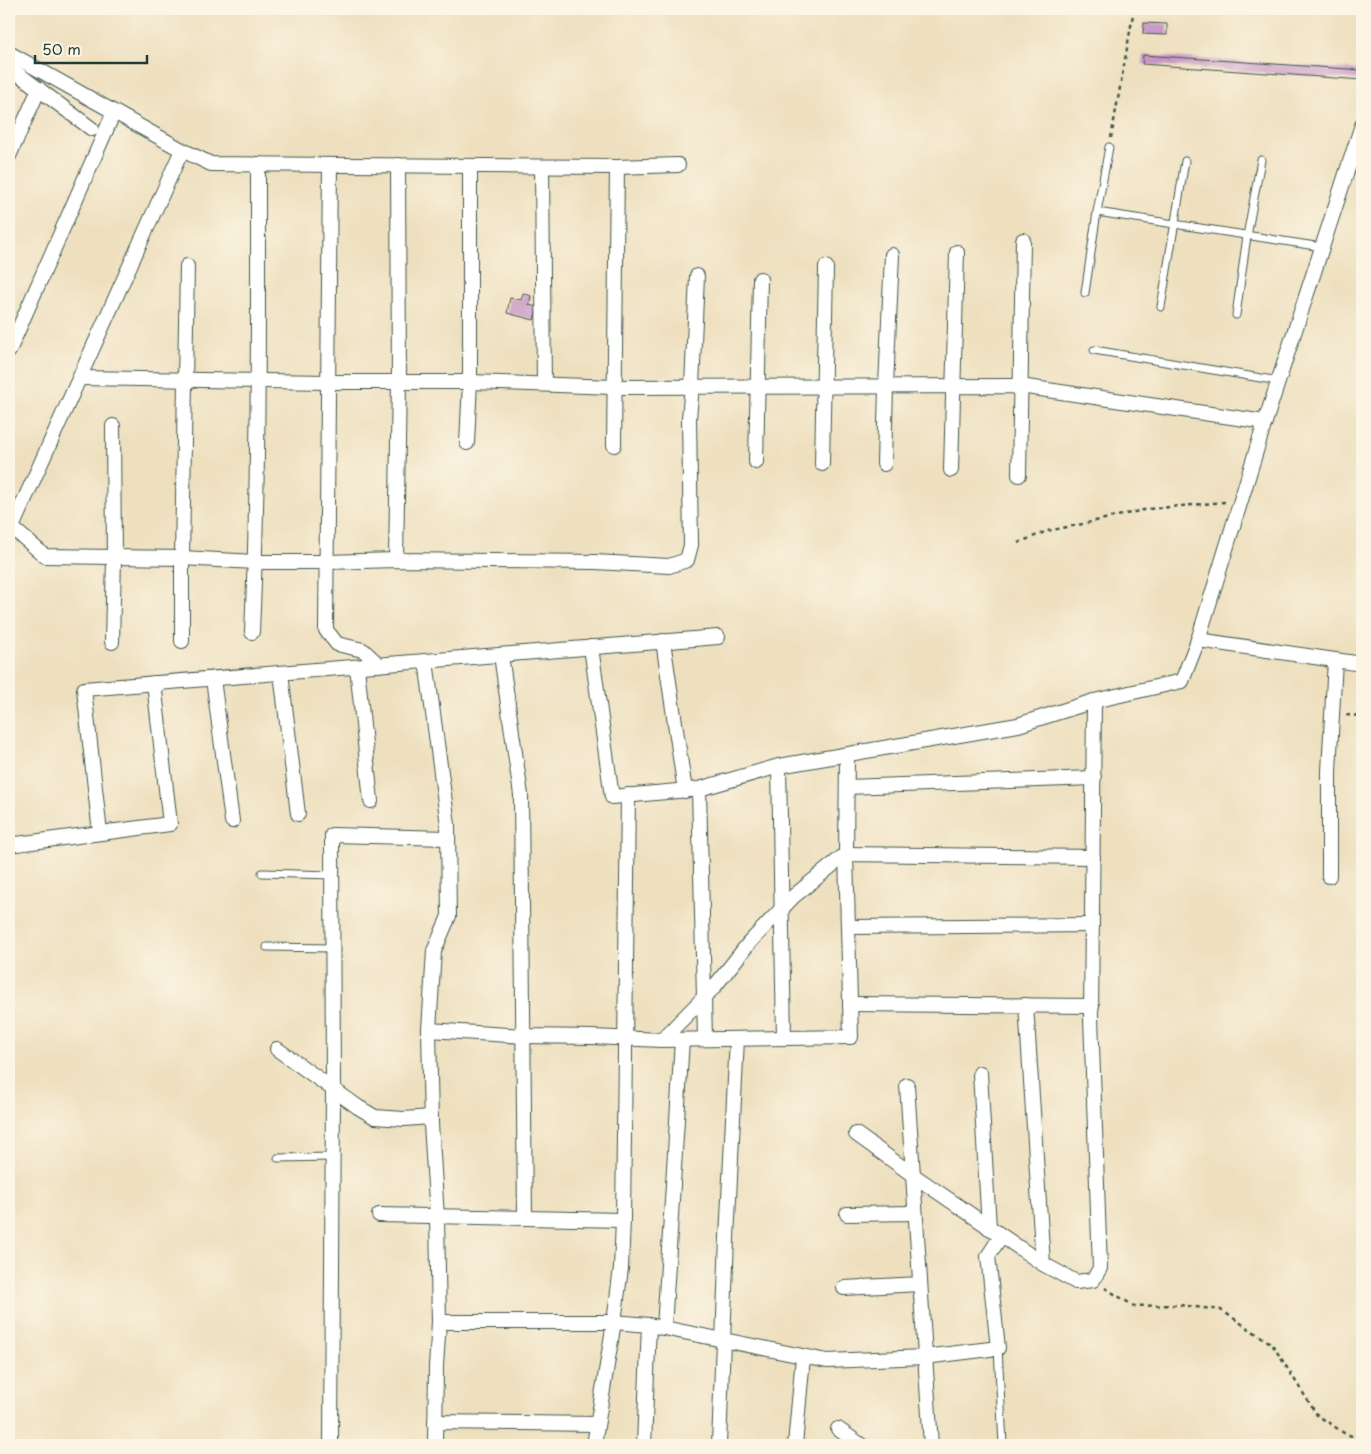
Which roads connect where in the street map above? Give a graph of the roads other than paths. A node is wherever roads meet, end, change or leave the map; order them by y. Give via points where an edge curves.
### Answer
1 (9, 53) edge
2 (9, 67) edge
3 (38, 89) junction
4 (114, 112) junction
5 (1362, 125) edge
6 (92, 129) dead end
7 (1109, 147) road end
8 (182, 150) junction
9 (9, 156) edge
10 (1261, 160) dead end
11 (1185, 161) dead end
12 (258, 164) junction
13 (678, 164) dead end
14 (330, 165) junction
15 (398, 165) junction
16 (470, 166) junction
17 (542, 167) junction
18 (617, 167) junction
19 (1097, 212) junction
20 (1174, 224) junction
21 (1247, 236) junction
22 (1023, 240) dead end
23 (1322, 247) junction
24 (957, 252) dead end
25 (892, 255) dead end
26 (188, 266) dead end
27 (826, 267) dead end
28 (697, 276) dead end
29 (760, 279) dead end
30 (1085, 293) dead end
31 (1161, 307) dead end
32 (1236, 315) dead end
33 (1094, 350) dead end
34 (9, 351) edge
35 (80, 378) junction
36 (186, 379) junction
37 (258, 380) junction
38 (1279, 381) junction
39 (329, 382) junction
40 (399, 382) junction
41 (470, 382) junction
42 (544, 384) junction
43 (614, 386) junction
44 (692, 386) junction
45 (758, 386) junction
46 (823, 386) junction
47 (886, 386) junction
48 (953, 386) junction
49 (1020, 386) junction
50 (1265, 422) junction
51 (113, 426) dead end
52 (467, 443) dead end
53 (614, 445) dead end
54 (756, 462) dead end
55 (822, 464) dead end
56 (884, 464) dead end
57 (951, 470) dead end
58 (1018, 475) dead end
59 (10, 528) edge
60 (114, 558) junction
61 (182, 558) junction
62 (396, 560) junction
63 (255, 562) junction
64 (326, 562) junction
65 (252, 632) dead end
66 (718, 636) dead end
67 (1198, 640) junction
68 (182, 641) dead end
69 (663, 641) junction
70 (112, 642) dead end
71 (591, 647) junction
72 (501, 655) junction
73 (1335, 660) junction
74 (426, 661) junction
75 (1362, 664) edge
76 (379, 665) junction
77 (357, 667) junction
78 (281, 673) junction
79 (213, 679) junction
80 (154, 683) junction
81 (1094, 701) junction
82 (847, 755) junction
83 (779, 766) junction
84 (1094, 778) junction
85 (847, 787) junction
86 (699, 790) junction
87 (684, 791) junction
88 (628, 796) junction
89 (371, 802) dead end
90 (298, 814) dead end
91 (232, 821) dead end
92 (100, 833) junction
93 (448, 838) junction
94 (9, 845) edge
95 (846, 854) junction
96 (1093, 857) junction
97 (262, 873) dead end
98 (332, 875) junction
99 (1329, 876) dead end
100 (782, 910) junction
101 (1092, 925) junction
102 (848, 927) junction
103 (267, 947) dead end
104 (332, 948) junction
105 (704, 998) junction
106 (850, 1004) junction
107 (1026, 1005) junction
108 (1092, 1006) junction
109 (429, 1030) junction
110 (524, 1036) junction
111 (624, 1038) junction
112 (784, 1038) junction
113 (705, 1039) junction
114 (737, 1039) junction
115 (662, 1040) junction
116 (682, 1040) junction
117 (277, 1049) dead end
118 (980, 1073) dead end
119 (907, 1085) dead end
120 (333, 1089) junction
121 (431, 1116) junction
122 (856, 1134) dead end
123 (332, 1157) junction
124 (278, 1158) dead end
125 (913, 1175) junction
126 (915, 1213) junction
127 (847, 1214) dead end
128 (379, 1215) dead end
129 (437, 1217) junction
130 (525, 1218) junction
131 (623, 1220) junction
132 (989, 1228) junction
133 (1001, 1236) junction
134 (1043, 1264) junction
135 (920, 1284) junction
136 (844, 1288) dead end
137 (439, 1322) junction
138 (614, 1322) junction
139 (649, 1325) junction
140 (664, 1328) junction
141 (723, 1340) junction
142 (998, 1348) junction
143 (803, 1356) junction
144 (925, 1357) junction
145 (435, 1422) junction
146 (597, 1424) junction
147 (838, 1429) dead end
148 (331, 1445) edge
149 (435, 1445) edge
150 (594, 1445) edge
151 (644, 1445) edge
152 (718, 1445) edge
153 (795, 1445) edge
154 (860, 1445) edge
155 (931, 1445) edge
156 (1003, 1445) edge

1 - 4 street
2 - 3 street
3 - 6 street
3 - 9 street
4 - 8 street
4 - 34 street
5 - 23 street
7 - 19 lane
8 - 12 street via 211,164
8 - 35 street
10 - 21 lane
11 - 20 lane
12 - 14 street
12 - 37 street
13 - 18 street
14 - 15 street
14 - 39 street
15 - 16 street
15 - 40 street
16 - 17 street
16 - 41 street
17 - 18 street
17 - 42 street
18 - 43 street
19 - 20 lane
19 - 30 lane
20 - 21 lane
20 - 31 lane
21 - 23 lane
21 - 32 lane
22 - 49 street
23 - 38 street
24 - 48 street
25 - 47 street
26 - 36 street
27 - 46 street
28 - 44 street
29 - 45 street
33 - 38 lane
35 - 36 street
35 - 59 street
36 - 37 street
36 - 61 street
37 - 39 street
37 - 63 street
38 - 50 street
39 - 40 street
39 - 64 street
40 - 41 street
40 - 62 street
41 - 42 street
41 - 52 street
42 - 43 street
43 - 44 street
43 - 53 street
44 - 45 street
44 - 62 street via 688,418 691,546 688,560 669,566
45 - 46 street
45 - 54 street
46 - 47 street
46 - 55 street
47 - 48 street
47 - 56 street
48 - 49 street
48 - 57 street
49 - 50 street
49 - 58 street
50 - 67 street
51 - 60 street
59 - 60 street via 45,556
60 - 61 street
60 - 70 street
61 - 63 street
61 - 68 street
62 - 64 street
63 - 64 street
63 - 65 street
64 - 76 street via 326,630 337,644 363,650
66 - 69 street
67 - 73 street
67 - 81 street via 1182,681
69 - 71 street
69 - 87 street
71 - 72 street
71 - 88 street via 612,797
72 - 74 street
72 - 110 street via 522,794
73 - 75 street
73 - 99 street via 1328,771
74 - 76 street
74 - 93 street
76 - 77 street
77 - 78 street
77 - 89 street
78 - 79 street
78 - 90 street
79 - 80 street
79 - 91 street
80 - 92 street via 170,824
80 - 92 street via 84,689
81 - 82 street via 1018,725
81 - 84 street
82 - 83 street
82 - 85 street
83 - 86 street
83 - 100 street
84 - 85 street
84 - 96 street
85 - 95 street
86 - 87 street
86 - 105 street
87 - 88 street
88 - 111 street
92 - 94 street
93 - 98 street via 332,835
93 - 109 street via 449,916 434,951
95 - 96 street
95 - 100 street via 794,896
95 - 102 street
96 - 101 street
97 - 98 lane
98 - 104 street
100 - 105 street via 749,942
100 - 112 street
101 - 102 street
101 - 108 street
102 - 106 street
103 - 104 lane
104 - 120 street
105 - 113 street
105 - 115 street
106 - 107 street
106 - 112 street via 851,1036
107 - 108 street
107 - 134 street
108 - 134 street via 1100,1268 1093,1280 1076,1282
109 - 110 street
109 - 121 street
110 - 111 street
110 - 130 street
111 - 115 street
111 - 131 street
112 - 114 street
113 - 114 street
113 - 116 street
114 - 141 street
115 - 116 street
116 - 140 street
117 - 120 street
118 - 132 street
119 - 125 street
120 - 121 street via 375,1117 404,1119
120 - 123 street
121 - 129 street
122 - 125 street
123 - 124 lane
123 - 148 street
125 - 126 street
125 - 132 street
126 - 127 street
126 - 135 street
128 - 129 street
129 - 130 street
129 - 137 street
130 - 131 street
131 - 138 street
132 - 133 street
133 - 134 street
133 - 142 street via 988,1256
135 - 136 street
135 - 144 street
137 - 138 street
137 - 145 street
138 - 139 street
138 - 146 street
139 - 140 street
139 - 151 street
140 - 141 street
141 - 143 street
141 - 152 street
142 - 144 street
142 - 156 lane
143 - 144 street via 827,1361
143 - 153 street
144 - 155 street
145 - 146 street
145 - 149 street
146 - 150 street
147 - 154 street

